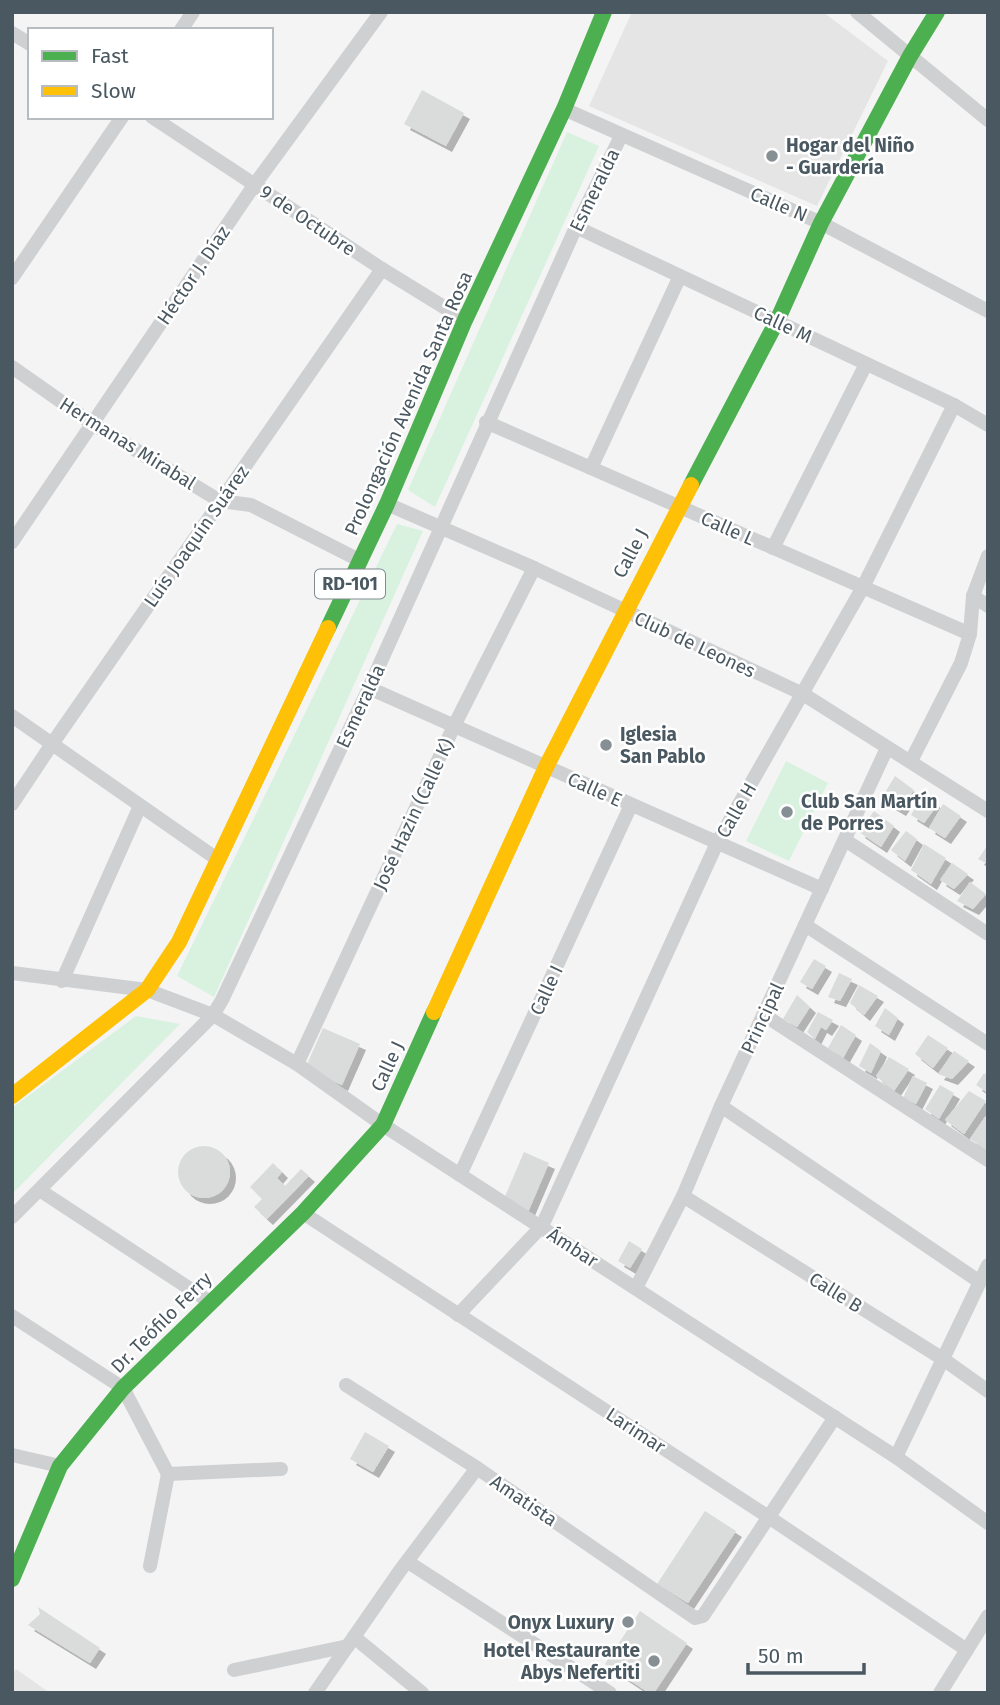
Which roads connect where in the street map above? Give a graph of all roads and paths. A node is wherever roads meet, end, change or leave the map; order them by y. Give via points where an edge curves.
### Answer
1 (193, 12) edge
2 (381, 12) edge
3 (604, 12) edge
4 (857, 12) edge
5 (937, 12) edge
6 (182, 28) edge
7 (12, 33) edge
8 (28, 43) edge
9 (911, 56) junction
10 (564, 109) junction
11 (121, 119) edge
12 (155, 119) edge
13 (988, 120) edge
14 (621, 136) junction
15 (255, 184) junction
16 (821, 223) junction
17 (576, 227) junction
18 (382, 269) junction
19 (680, 276) junction
20 (12, 278) edge
21 (988, 311) edge
22 (466, 320) junction
23 (777, 321) junction
24 (866, 363) junction
25 (12, 367) edge
26 (954, 405) junction
27 (486, 422) junction
28 (93, 424) junction
29 (988, 425) edge
30 (591, 468) junction
31 (220, 501) junction
32 (387, 504) junction
33 (678, 506) junction
34 (440, 527) junction
35 (12, 542) edge
36 (773, 548) junction
37 (988, 556) edge
38 (361, 561) junction
39 (534, 568) junction
40 (863, 587) junction
41 (973, 596) junction
42 (988, 606) edge
43 (624, 611) junction
44 (970, 634) junction
45 (369, 688) junction
46 (803, 694) junction
47 (12, 716) edge
48 (454, 726) junction
49 (52, 744) junction
50 (887, 748) junction
51 (911, 761) junction
52 (546, 767) junction
53 (12, 804) edge
54 (631, 805) junction
55 (140, 806) junction
56 (988, 811) edge
57 (845, 841) junction
58 (717, 843) junction
59 (216, 859) junction
60 (822, 889) junction
61 (805, 925) junction
62 (988, 934) edge
63 (12, 974) edge
64 (62, 981) junction
65 (147, 990) junction
66 (764, 1014) junction
67 (212, 1015) junction
68 (988, 1044) edge
69 (297, 1064) junction
70 (12, 1096) edge
71 (721, 1106) junction
72 (383, 1125) junction
73 (988, 1160) edge
74 (460, 1175) junction
75 (41, 1191) junction
76 (683, 1196) junction
77 (303, 1213) junction
78 (12, 1217) edge
79 (542, 1226) junction
80 (988, 1265) edge
81 (980, 1282) junction
82 (636, 1288) junction
83 (210, 1303) junction
84 (458, 1315) junction
85 (12, 1316) edge
86 (943, 1359) junction
87 (346, 1385) dead end
88 (123, 1388) junction
89 (988, 1391) edge
90 (835, 1416) junction
91 (12, 1455) edge
92 (896, 1457) junction
93 (60, 1466) junction
94 (477, 1468) junction
95 (281, 1469) dead end
96 (168, 1474) junction
97 (767, 1516) junction
98 (988, 1523) edge
99 (408, 1562) junction
100 (150, 1566) dead end
101 (13, 1578) edge
102 (988, 1616) edge
103 (351, 1642) junction
104 (967, 1650) junction
105 (234, 1670) dead end
106 (415, 1690) edge
107 (315, 1693) edge
108 (610, 1693) edge
109 (940, 1693) edge

1 - 6 street
2 - 15 street, Héctor J. Díaz
3 - 10 street, Prolongación Avenida Santa Rosa / RD-101
4 - 9 street
5 - 9 street, Calle J
7 - 8 street
9 - 13 street
9 - 16 street, Calle J
10 - 14 street, Calle N
10 - 22 street, Prolongación Avenida Santa Rosa / RD-101
11 - 20 street
12 - 15 street, 9 de Octubre
14 - 16 street, Calle N
14 - 17 street, Esmeralda
15 - 18 street, 9 de Octubre
15 - 28 street, Héctor J. Díaz
16 - 21 street, Calle N
16 - 23 street, Calle J
17 - 19 street, Calle M
17 - 27 street, Esmeralda
18 - 22 street, 9 de Octubre
18 - 31 street, Luís Joaquín Suárez
19 - 23 street, Calle M
19 - 30 street
22 - 32 street, Prolongación Avenida Santa Rosa / RD-101
23 - 24 street, Calle M
23 - 33 street, Calle J
24 - 26 street, Calle M
24 - 36 street
25 - 28 street, Hermanas Mirabal
26 - 29 street, Calle M
26 - 40 street, Calle H
27 - 30 street, Calle L
27 - 34 street, Esmeralda
28 - 31 street, Hermanas Mirabal
28 - 35 street, Héctor J. Díaz
30 - 33 street, Calle L
31 - 38 street, Hermanas Mirabal via 251,505
31 - 49 street, Luís Joaquín Suárez
32 - 34 street, Club de Leones
32 - 38 street, Prolongación Avenida Santa Rosa / RD-101
33 - 36 street, Calle L
33 - 43 street, Calle J
34 - 39 street, Club de Leones
34 - 45 street, Esmeralda
36 - 40 street, Calle L
37 - 41 street
38 - 59 street, Prolongación Avenida Santa Rosa / RD-101
39 - 43 street, Club de Leones
39 - 48 street, José Hazin (Calle K)
40 - 44 street, Calle L
40 - 46 street, Calle H
41 - 42 street
41 - 44 street
43 - 46 street, Club de Leones
43 - 52 street, Calle J
44 - 51 street via 961,663
45 - 48 street, Calle E
45 - 67 street, Esmeralda
46 - 50 street, Club de Leones
46 - 58 street, Calle H
47 - 49 street
48 - 52 street, Calle E
48 - 69 street, José Hazin (Calle K)
49 - 53 street, Luís Joaquín Suárez
49 - 55 street
50 - 51 street, Club de Leones
50 - 57 street, Principal
51 - 56 street, Club de Leones
52 - 54 street, Calle E
52 - 72 street, Calle J
54 - 58 street, Calle E
54 - 74 street, Calle I
55 - 59 street
55 - 64 street
57 - 60 street, Principal
57 - 62 street
58 - 60 street, Calle E
58 - 79 street, Calle H
59 - 65 street, Prolongación Avenida Santa Rosa / RD-101 via 179,942
60 - 61 street, Principal
61 - 66 street, Principal
61 - 68 street
63 - 64 street, Ámbar
64 - 65 street, Ámbar
65 - 67 street, Ámbar
65 - 70 street, Prolongación Avenida Santa Rosa / RD-101
66 - 71 street, Principal
66 - 73 street
67 - 69 street, Ámbar
67 - 75 street, Esmeralda
69 - 72 street, Ámbar
71 - 76 street, Principal
71 - 81 street
72 - 74 street, Ámbar
72 - 77 street, Dr. Teófilo Ferry
74 - 79 street, Ámbar
75 - 78 street, Esmeralda
75 - 83 street
76 - 82 street, Principal
76 - 86 street, Calle B
77 - 83 street, Dr. Teófilo Ferry
77 - 84 street, Larimar
79 - 82 street, Ámbar
79 - 84 street, Calle H
80 - 81 street
81 - 86 street
82 - 90 street, Ámbar
83 - 88 street, Dr. Teófilo Ferry
84 - 97 street, Larimar
85 - 88 street
86 - 89 street, Calle B
86 - 92 street
87 - 94 street, Amatista
88 - 93 street, Dr. Teófilo Ferry
88 - 96 street
90 - 92 street, Ámbar
90 - 97 street
91 - 93 street
92 - 98 street, Ámbar
93 - 101 street, Dr. Teófilo Ferry
94 - 97 street, Amatista via 695,1618 700,1618
94 - 99 street
95 - 96 street
96 - 100 street
97 - 104 street, Larimar
99 - 103 street
99 - 108 street
102 - 104 street
103 - 105 street
103 - 106 street
103 - 107 street
104 - 109 street

